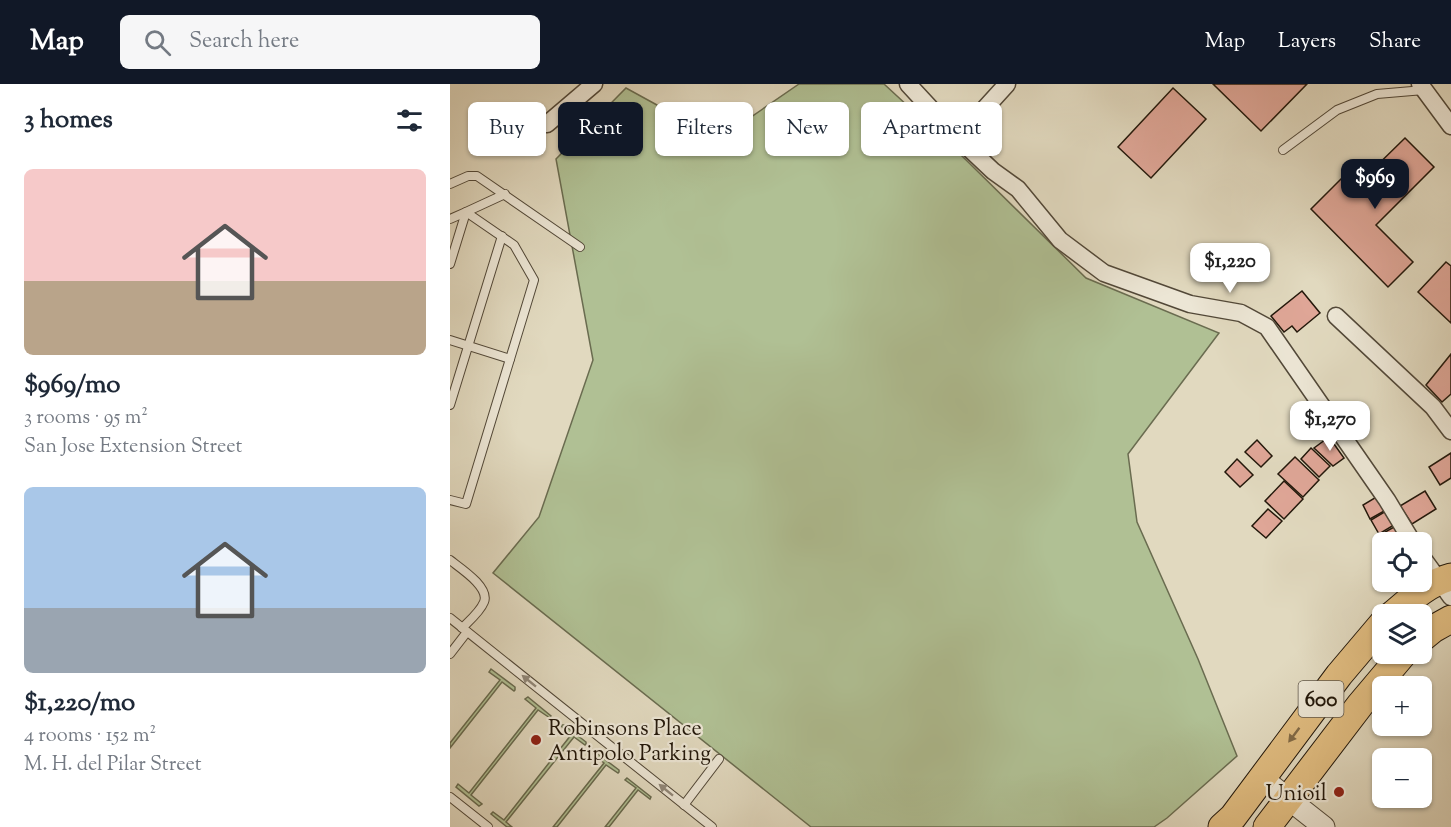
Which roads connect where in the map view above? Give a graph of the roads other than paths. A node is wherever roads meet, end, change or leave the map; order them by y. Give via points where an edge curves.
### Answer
1 (594, 84) edge
2 (908, 84) edge
3 (1007, 84) edge
4 (1423, 87) edge
5 (925, 102) edge
6 (991, 102) edge
7 (547, 124) dead end
8 (1451, 126) edge
9 (1283, 150) dead end
10 (977, 156) edge
11 (450, 184) edge
12 (505, 194) junction
13 (466, 212) junction
14 (450, 219) edge
15 (502, 236) junction
16 (580, 247) dead end
17 (450, 264) edge
18 (1336, 316) dead end
19 (450, 340) edge
20 (468, 346) junction
21 (510, 359) junction
22 (450, 405) edge
23 (1451, 431) edge
24 (450, 500) edge
25 (1406, 532) edge
26 (450, 560) edge
27 (1432, 568) edge
28 (1447, 585) edge
29 (1405, 604) edge
30 (450, 618) edge
31 (1451, 619) edge
32 (465, 630) junction
33 (1432, 631) edge
34 (1372, 636) edge
35 (450, 654) edge
36 (1394, 664) edge
37 (719, 759) dead end
38 (1262, 778) junction
39 (450, 797) edge
40 (1289, 800) junction
41 (684, 805) junction
42 (488, 827) edge
43 (712, 827) edge
44 (1222, 827) edge
45 (1267, 827) edge
46 (1324, 827) edge

1 - 7 street
2 - 5 street
3 - 6 street
4 - 8 street
4 - 9 lane via 1377,94 1337,110
10 - 25 street via 1018,189 1060,240 1104,273 1190,304 1240,313 1267,327
11 - 12 lane via 477,176
12 - 13 lane
12 - 16 lane
13 - 14 lane
13 - 15 lane
13 - 17 lane
15 - 20 lane
15 - 21 lane via 514,245 534,280
18 - 23 street via 1433,407
19 - 20 lane
20 - 21 lane
20 - 22 lane
21 - 24 lane via 466,504
26 - 32 lane via 479,584 485,596
27 - 28 street
28 - 29 main road
30 - 32 lane
31 - 33 main road
32 - 35 lane
41 -> 32 lane
34 -> 38 main road, 600
36 - 40 main road, 600
37 - 41 lane
38 - 40 street
38 - 44 main road, 600
39 - 42 lane
40 - 45 main road, 600
40 - 46 street
41 - 43 lane

